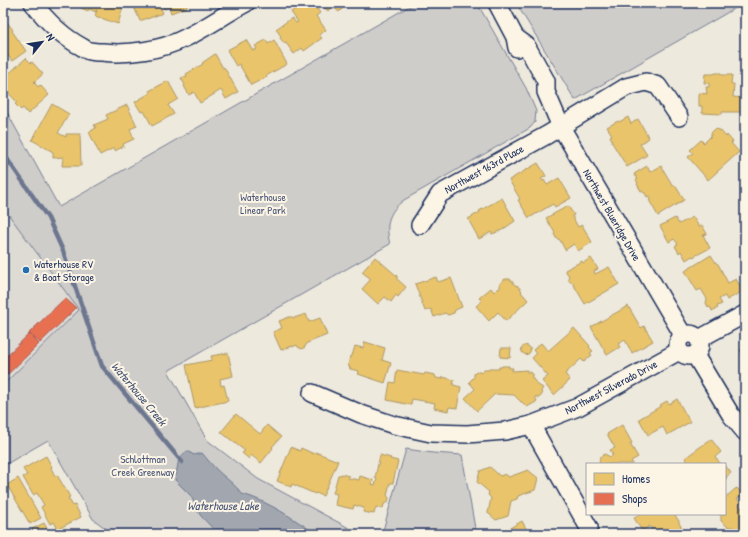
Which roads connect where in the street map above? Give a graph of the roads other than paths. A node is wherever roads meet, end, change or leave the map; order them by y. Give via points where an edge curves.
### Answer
1 (33, 3) edge
2 (246, 3) edge
3 (497, 3) edge
4 (679, 117) dead end
5 (561, 127) junction
6 (420, 225) dead end
7 (745, 314) edge
8 (689, 345) junction
9 (312, 393) dead end
10 (531, 425) junction
11 (745, 432) edge
12 (589, 528) dead end

1 - 2 street via 72,42 89,51 128,53 166,46 185,39
3 - 5 street, Northwest Blueridge Drive via 516,37 526,45 546,80 546,92
4 - 5 street, Northwest 163rd Place via 658,86 646,82 626,87
5 - 6 street, Northwest 163rd Place via 440,194
5 - 8 street, Northwest Blueridge Drive
7 - 8 street, Northwest Silverado Drive
8 - 10 street, Northwest Silverado Drive via 578,407
8 - 11 street, Northwest Blueridge Drive via 731,415
9 - 10 street, Northwest Silverado Drive via 380,421 431,432 467,434
10 - 12 street

